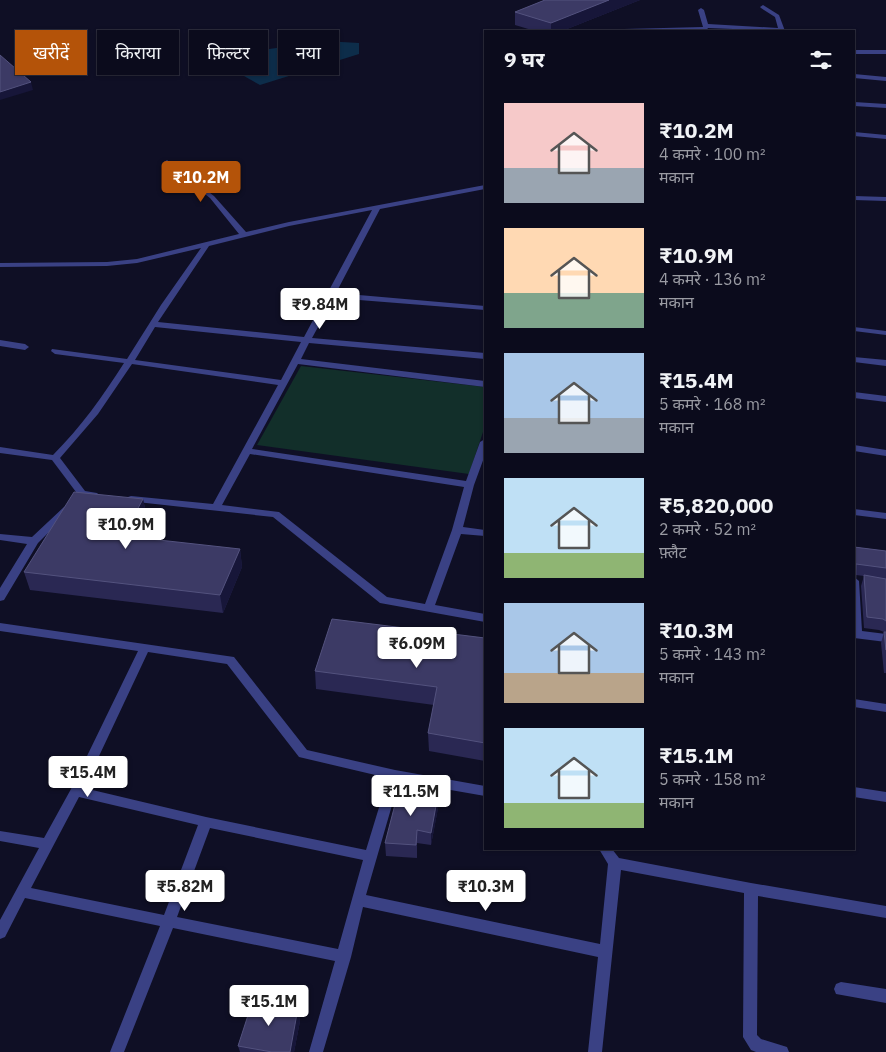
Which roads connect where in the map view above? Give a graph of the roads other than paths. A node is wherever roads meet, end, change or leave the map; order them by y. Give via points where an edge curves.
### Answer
1 (763, 7) dead end
2 (701, 10) dead end
3 (706, 26) junction
4 (665, 30) edge
5 (782, 30) edge
6 (855, 52) edge
7 (886, 52) edge
8 (855, 76) edge
9 (886, 79) edge
10 (855, 104) edge
11 (886, 106) edge
12 (855, 134) edge
13 (886, 137) edge
14 (167, 162) dead end
15 (484, 187) edge
16 (855, 198) edge
17 (886, 199) edge
18 (377, 208) junction
19 (244, 235) junction
20 (206, 246) junction
21 (0, 265) edge
22 (331, 295) junction
23 (484, 308) edge
24 (153, 324) junction
25 (855, 329) edge
26 (886, 333) edge
27 (306, 340) junction
28 (0, 343) edge
29 (25, 347) dead end
30 (55, 351) dead end
31 (484, 356) edge
32 (855, 360) edge
33 (131, 361) junction
34 (296, 361) junction
35 (886, 363) edge
36 (283, 383) junction
37 (484, 384) edge
38 (855, 395) edge
39 (886, 399) edge
40 (484, 448) edge
41 (855, 448) edge
42 (0, 450) edge
43 (246, 451) junction
44 (886, 453) edge
45 (55, 458) junction
46 (481, 466) edge
47 (469, 485) junction
48 (82, 494) junction
49 (101, 496) edge
50 (120, 498) edge
51 (216, 508) junction
52 (855, 512) edge
53 (886, 516) edge
54 (457, 530) junction
55 (484, 534) edge
56 (0, 537) edge
57 (34, 541) junction
58 (856, 581) edge
59 (0, 598) edge
60 (429, 608) junction
61 (484, 618) edge
62 (0, 627) edge
63 (855, 634) edge
64 (886, 638) edge
65 (145, 647) junction
66 (855, 703) edge
67 (886, 708) edge
68 (395, 775) junction
69 (76, 791) junction
70 (484, 791) edge
71 (855, 792) edge
72 (886, 797) edge
73 (206, 822) junction
74 (0, 836) edge
75 (49, 844) junction
76 (606, 850) edge
77 (369, 856) junction
78 (615, 863) junction
79 (751, 889) junction
80 (22, 892) junction
81 (360, 900) junction
82 (886, 912) edge
83 (168, 923) junction
84 (0, 933) edge
85 (606, 952) junction
86 (344, 956) junction
87 (841, 990) dead end
88 (886, 996) edge
89 (117, 1052) edge
90 (316, 1052) edge
91 (596, 1052) edge
92 (782, 1052) edge

1 - 5 street via 777,16
2 - 3 street
3 - 4 street via 706,29
3 - 5 street
6 - 7 street
8 - 9 street
10 - 11 street
12 - 13 street
14 - 19 street via 212,197
15 - 18 street
16 - 17 street
18 - 19 street
18 - 22 street
19 - 20 street
20 - 21 street via 107,264
20 - 24 street
22 - 23 street
22 - 27 street
24 - 27 street
24 - 33 street
25 - 26 street
27 - 31 street
27 - 34 street
28 - 29 street
30 - 33 street
32 - 35 street
33 - 36 street
33 - 45 street via 71,444
34 - 36 street
34 - 37 street
36 - 43 street
38 - 39 street
40 - 46 street
41 - 44 street
42 - 45 street
43 - 47 street
43 - 51 street
45 - 48 street
46 - 47 street
47 - 54 street
48 - 49 street
48 - 57 street
50 - 51 street
51 - 60 street via 276,514 384,600
52 - 53 street
54 - 55 street
54 - 60 street
56 - 57 street
57 - 59 street
58 - 63 street
60 - 61 street
62 - 65 street
63 - 64 street
65 - 68 street via 230,660 303,754
65 - 69 street
66 - 67 street
68 - 70 street
68 - 77 street
69 - 73 street
69 - 75 street
71 - 72 street
73 - 77 street
73 - 83 street
74 - 75 street
75 - 80 street
76 - 78 street
77 - 81 street
78 - 79 street
78 - 85 street
79 - 82 street
79 - 92 street via 750,1037 756,1045
80 - 83 street
80 - 84 street
81 - 85 street
81 - 86 street
83 - 86 street
83 - 89 street
85 - 91 street
86 - 90 street
87 - 88 street

